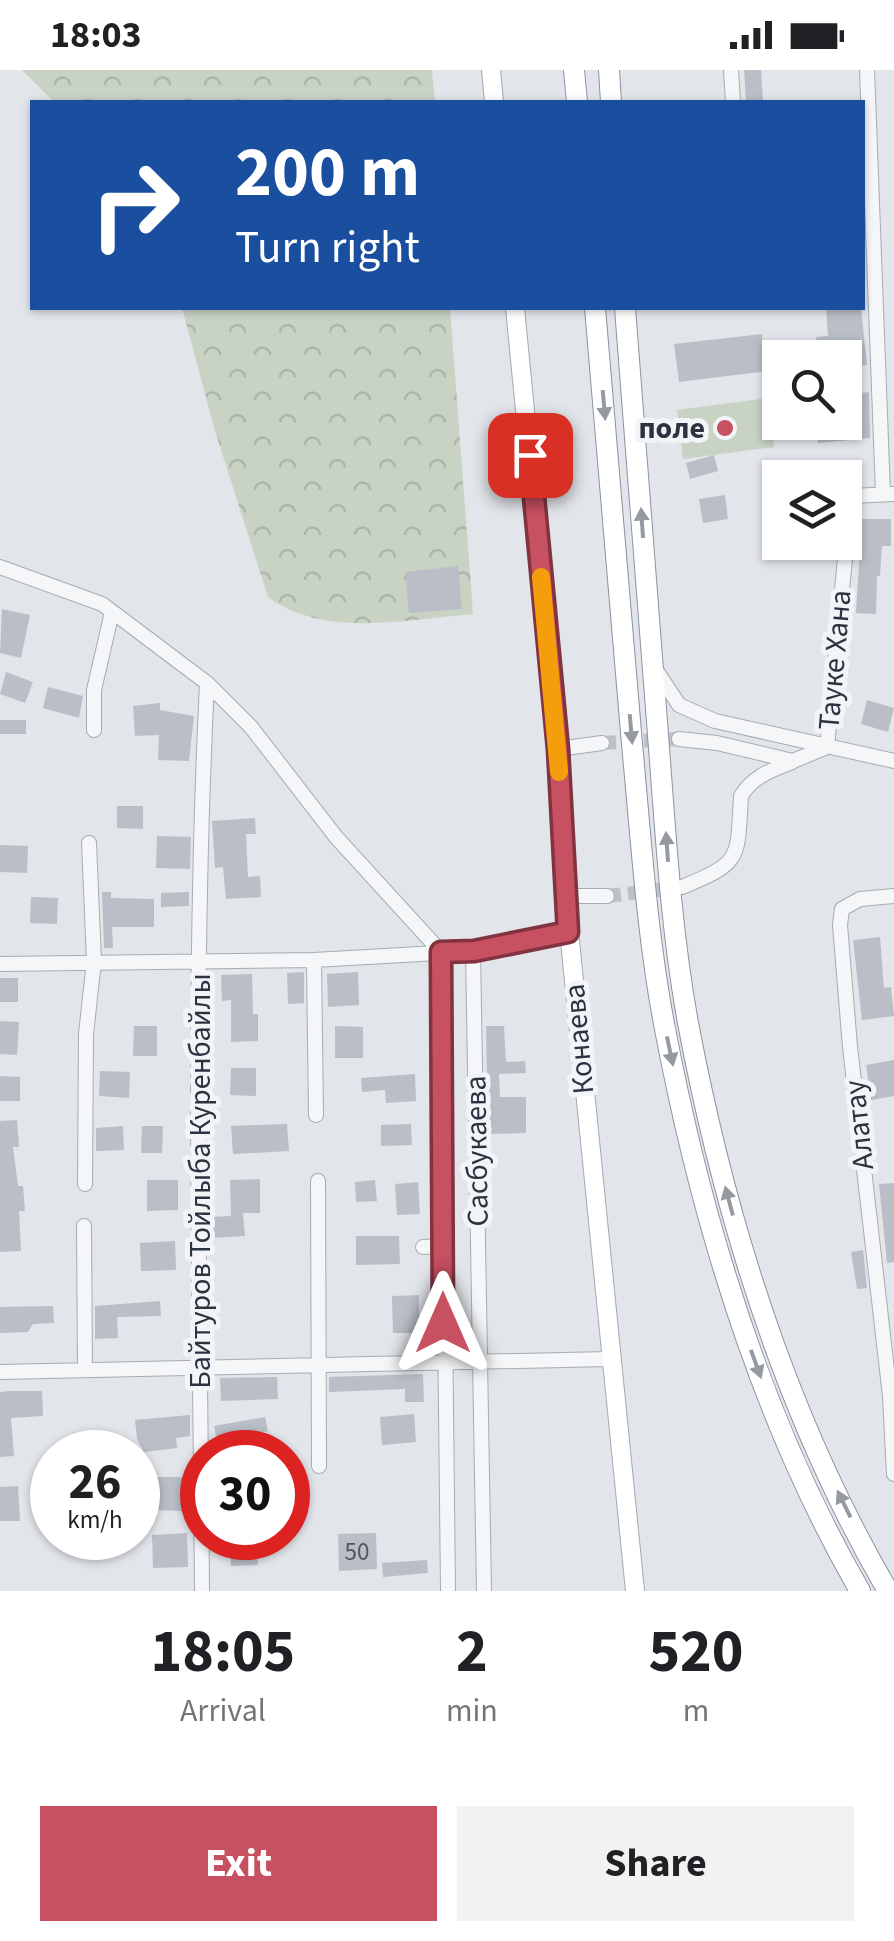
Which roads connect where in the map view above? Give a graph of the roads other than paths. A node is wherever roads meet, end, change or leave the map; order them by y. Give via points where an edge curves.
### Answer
1 (491, 70) edge
2 (574, 70) edge
3 (609, 70) edge
4 (731, 70) edge
5 (867, 70) edge
6 (494, 100) edge
7 (577, 100) edge
8 (611, 100) edge
9 (734, 100) edge
10 (866, 161) edge
11 (515, 310) edge
12 (595, 310) edge
13 (625, 310) edge
14 (889, 494) edge
15 (0, 567) edge
16 (112, 612) junction
17 (652, 664) junction
18 (207, 684) junction
19 (94, 730) dead end
20 (679, 739) tunnel mouth
21 (602, 743) tunnel mouth
22 (828, 747) junction
23 (558, 749) junction
24 (793, 761) junction
25 (894, 761) edge
26 (88, 843) dead end
27 (682, 887) tunnel mouth
28 (567, 896) junction
29 (606, 896) tunnel mouth
30 (894, 896) edge
31 (568, 932) junction
32 (474, 951) junction
33 (441, 952) junction
34 (94, 960) junction
35 (314, 960) junction
36 (200, 962) junction
37 (0, 964) edge
38 (316, 1115) dead end
39 (318, 1181) dead end
40 (84, 1184) dead end
41 (84, 1226) dead end
42 (443, 1246) junction
43 (423, 1247) dead end
44 (610, 1359) junction
45 (443, 1361) junction
46 (481, 1363) junction
47 (319, 1364) junction
48 (200, 1368) junction
49 (85, 1370) junction
50 (0, 1372) edge
51 (892, 1395) edge
52 (319, 1466) dead end
53 (894, 1474) edge
54 (202, 1591) edge
55 (448, 1591) edge
56 (484, 1591) edge
57 (635, 1591) edge
58 (860, 1591) edge
59 (888, 1591) edge

1 - 6 main road
2 - 7 highway
3 - 8 highway
4 - 9 street
5 - 10 street
10 - 14 street
11 - 23 main road, Конаева
12 -> 58 highway via 647,908 664,1027 726,1277 801,1473
17 -> 13 highway
14 - 22 street, Тауке Хана via 851,496
15 - 16 street
16 - 18 street
16 - 19 street via 94,690
17 - 22 street via 679,705 715,721
59 -> 17 highway via 783,1366 717,1156 671,905
18 - 33 street via 251,726 336,837
18 - 36 street, Байтуров Тойлыба Куренбайлы
20 - 24 street
21 - 23 street
22 - 24 street
22 - 25 street
23 - 28 main road, Конаева
24 - 27 street via 762,774 741,796 730,864
26 - 34 street
28 - 29 street
28 - 31 main road, Конаева
30 - 51 street, Алатау via 842,908 840,925
31 - 32 street
31 - 44 main road, Конаева
32 - 33 street
32 - 46 street, Сасбукаева
33 - 35 street
33 - 42 street, Сасбукаева
34 - 36 street
34 - 37 street
34 - 40 street
35 - 36 street
35 - 38 street
36 - 48 street, Байтуров Тойлыба Куренбайлы
39 - 47 street
41 - 49 street
42 - 43 street
42 - 45 street, Сасбукаева
44 - 46 street
44 - 57 main road, Конаева
45 - 46 street
45 - 47 street
45 - 55 street, Сасбукаева
46 - 56 street, Сасбукаева
47 - 48 street
47 - 52 street
48 - 49 street
48 - 54 street, Байтуров Тойлыба Куренбайлы
49 - 50 street
51 - 53 street

